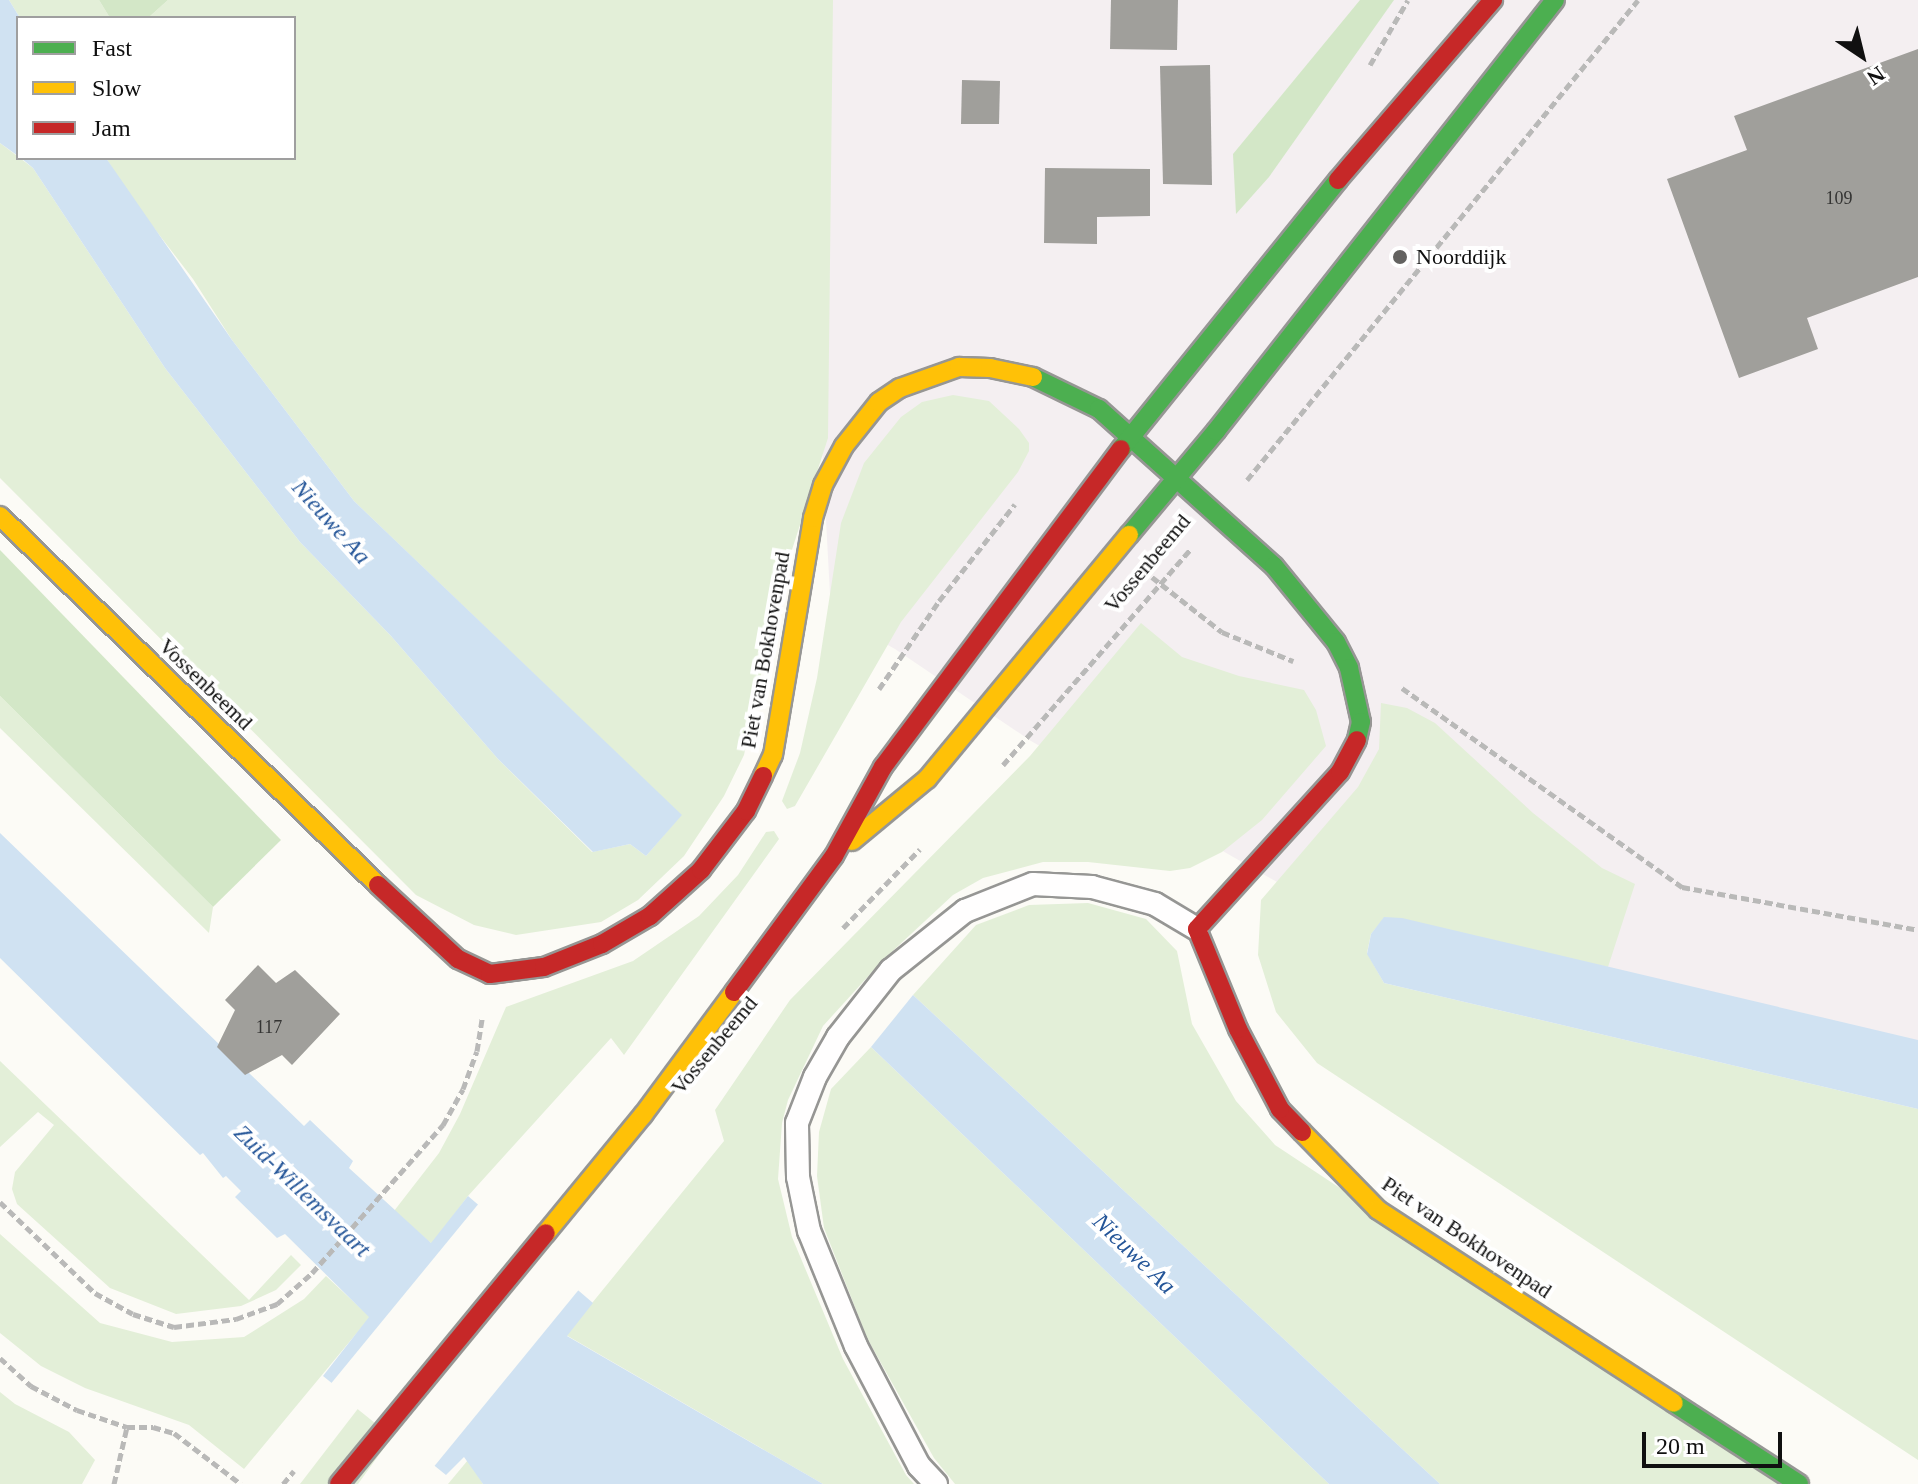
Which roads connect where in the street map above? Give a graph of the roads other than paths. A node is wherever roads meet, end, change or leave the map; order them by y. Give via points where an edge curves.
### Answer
1 (1493, 0) edge
2 (1555, 0) edge
3 (1130, 437) junction
4 (1175, 480) junction
5 (0, 516) edge
6 (834, 856) junction
7 (1197, 929) junction
8 (490, 974) joint
9 (339, 1484) edge
10 (936, 1484) edge
11 (1799, 1484) edge

1 - 3 street, Vossenbeemd via 1397,108
2 - 4 street, Vossenbeemd
3 - 4 street, Piet van Bokhovenpad
3 - 6 street, Vossenbeemd via 883,767
3 - 8 street, Piet van Bokhovenpad via 1099,409 1041,379 990,368 959,367 900,388 879,402 844,446 820,496 773,755 746,811 701,870 650,916 602,944 544,967
4 - 6 street, Vossenbeemd via 927,779
4 - 7 street, Piet van Bokhovenpad via 1274,566 1336,642 1349,668 1361,722 1340,772
5 - 8 street, Vossenbeemd via 408,914 458,959
6 - 9 street, Vossenbeemd via 643,1115
7 - 10 lane via 1155,904 1092,887 1033,884 965,911 891,970 838,1037 815,1077 797,1123 798,1177 809,1231 856,1346 919,1466
7 - 11 street, Piet van Bokhovenpad via 1238,1029 1280,1109 1378,1210

